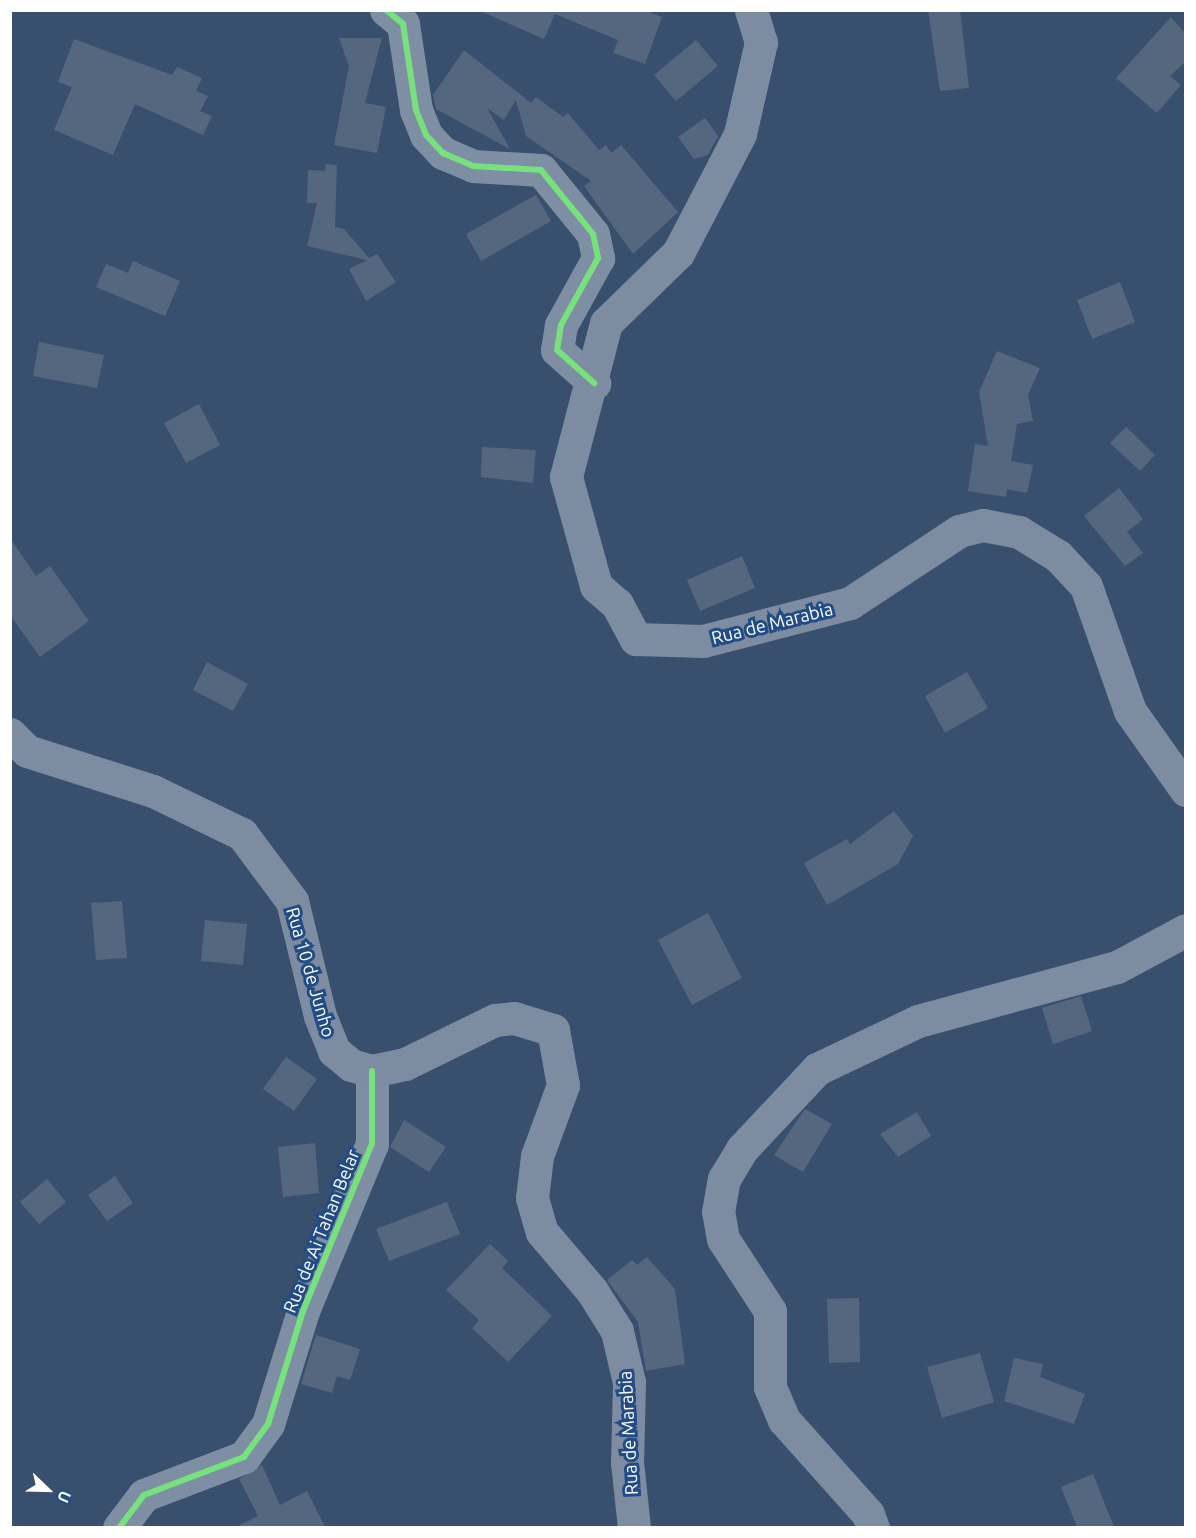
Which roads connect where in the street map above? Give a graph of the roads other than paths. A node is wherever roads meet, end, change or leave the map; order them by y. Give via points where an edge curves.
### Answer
1 (386, 10) edge
2 (751, 10) edge
3 (594, 383) junction
4 (10, 734) edge
5 (1185, 790) edge
6 (1185, 930) edge
7 (372, 1071) junction
8 (119, 1527) edge
9 (634, 1527) edge
10 (873, 1527) edge

1 - 3 street via 403,24 416,110 437,147 473,166 541,170 593,234 598,258 561,325 557,350
2 - 3 main road, Rua de Marabia via 761,42 740,134 678,253 606,323
3 - 5 main road, Rua de Marabia via 566,477 596,586 617,604 636,639 703,641 850,603 959,531 983,525 1019,532 1058,556 1086,586 1130,711
4 - 7 main road, Rua 10 de Junho via 27,751 153,791 242,834 292,900 320,1016 334,1051 351,1065
6 - 10 main road via 1117,967 918,1021 817,1069 742,1149 724,1179 718,1212 723,1239 770,1311 770,1387 784,1420 868,1514
7 - 8 street, Rua de Ai Tahan Belar via 372,1144 303,1311 268,1424 244,1457 144,1495
7 - 9 main road, Rua de Marabia via 405,1064 495,1020 514,1018 553,1030 563,1085 537,1156 532,1198 542,1232 592,1291 617,1331 629,1382 627,1462

